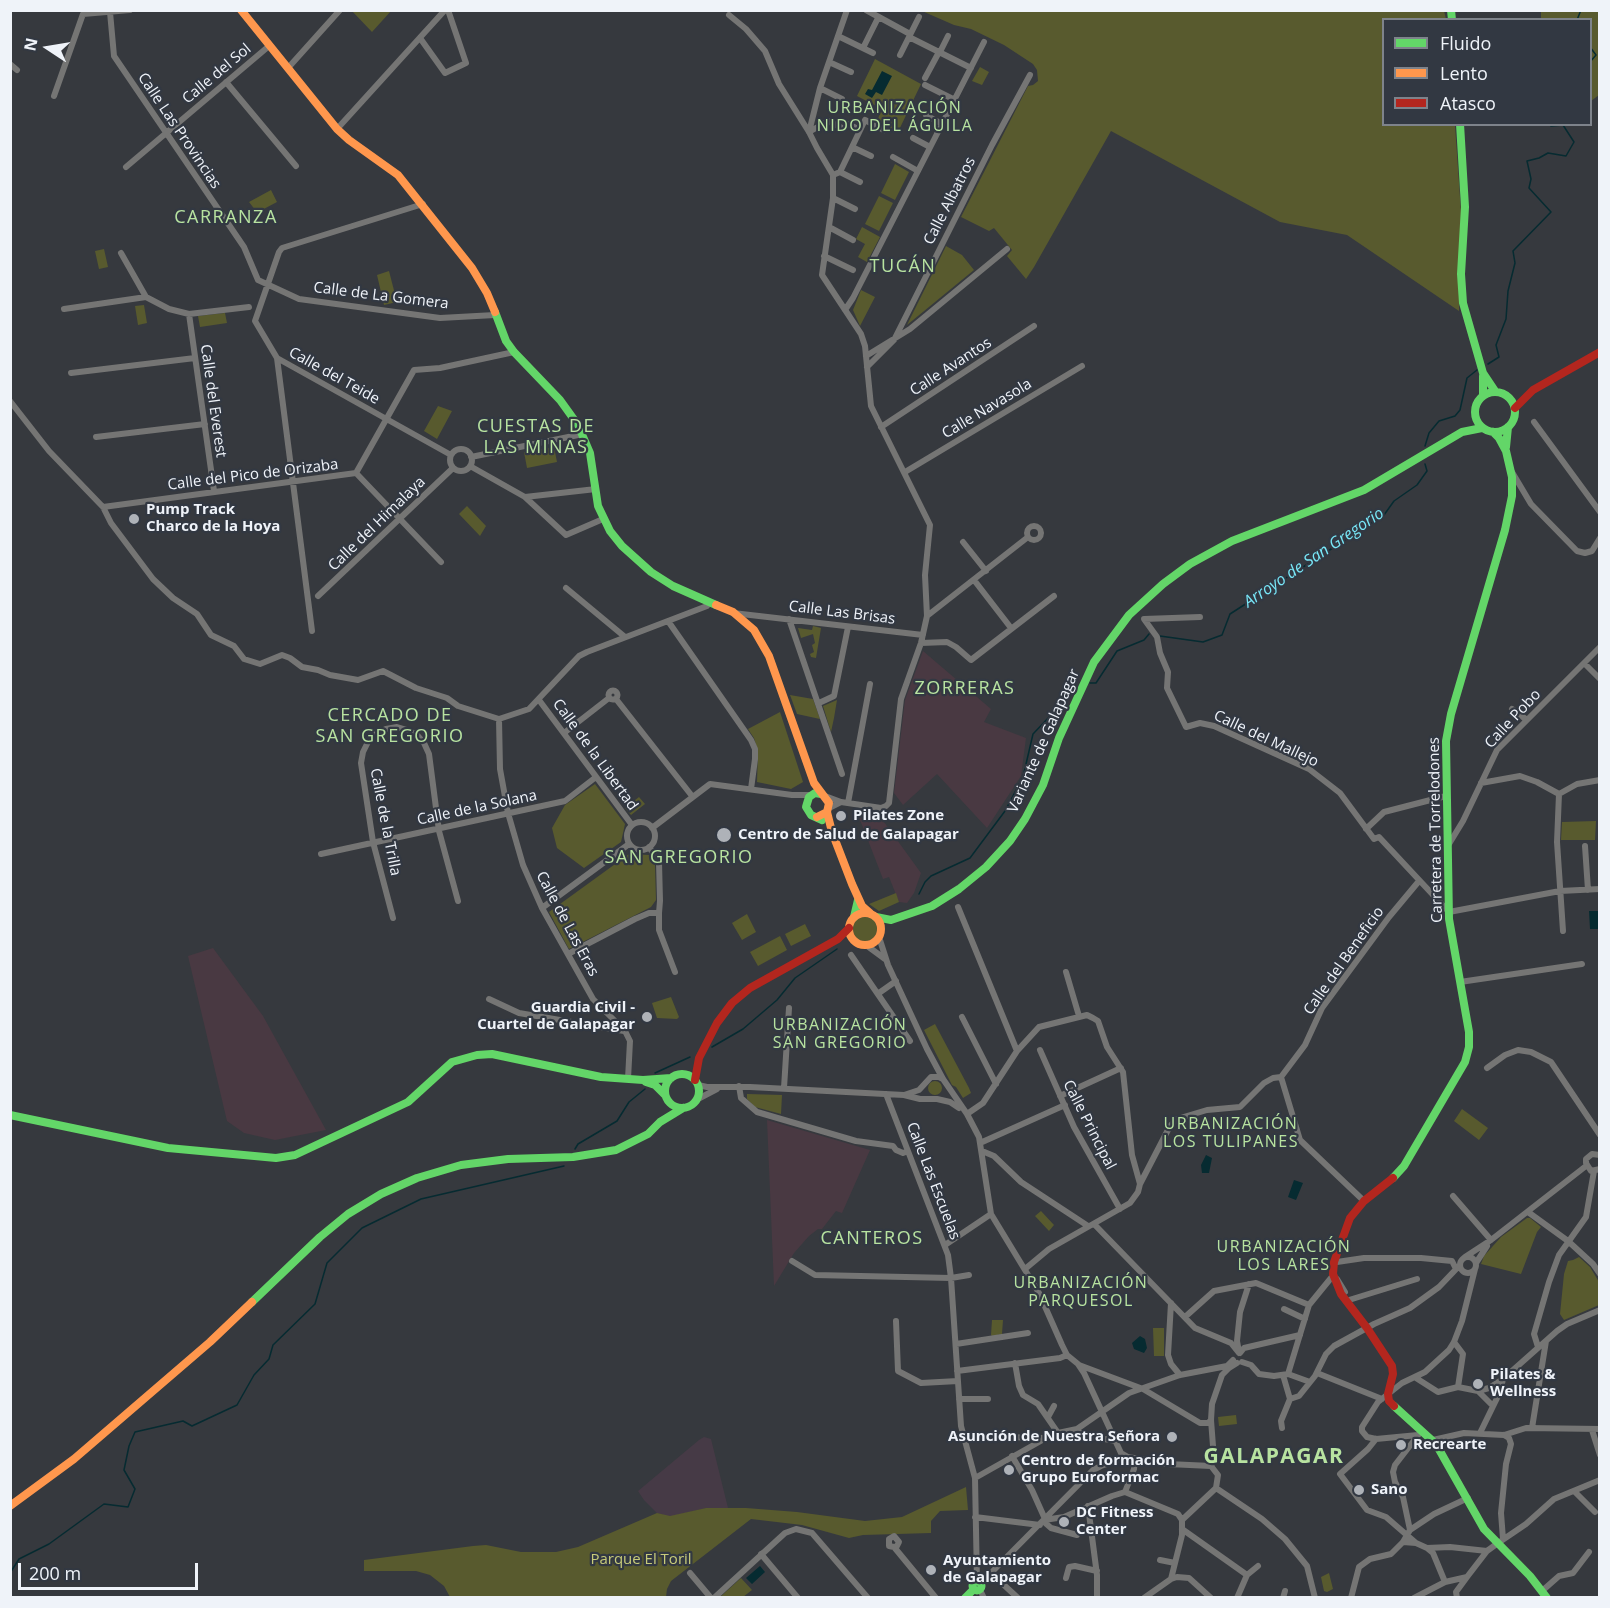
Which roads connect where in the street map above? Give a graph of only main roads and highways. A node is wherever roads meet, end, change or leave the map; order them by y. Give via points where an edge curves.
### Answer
1 (242, 10) edge
2 (1460, 126) edge
3 (1599, 352) edge
4 (1483, 373) junction
5 (1533, 390) junction
6 (1496, 391) junction
7 (1482, 395) junction
8 (1508, 396) junction
9 (1515, 408) junction
10 (1475, 416) junction
11 (1482, 428) junction
12 (1508, 428) junction
13 (1462, 432) junction
14 (1493, 432) junction
15 (1506, 451) junction
16 (814, 783) junction
17 (811, 795) junction
18 (823, 795) junction
19 (828, 810) junction
20 (818, 817) junction
21 (832, 832) junction
22 (856, 894) junction
23 (873, 915) junction
24 (854, 917) junction
25 (896, 919) junction
26 (849, 928) junction
27 (880, 935) junction
28 (856, 943) junction
29 (829, 944) junction
30 (699, 1058) junction
31 (675, 1076) junction
32 (643, 1080) junction
33 (696, 1082) junction
34 (666, 1097) junction
35 (683, 1108) junction
36 (10, 1115) edge
37 (660, 1122) junction
38 (1336, 1261) junction
39 (1356, 1312) junction
40 (10, 1506) edge
41 (979, 1588) edge
42 (1544, 1594) edge
43 (965, 1598) edge

1 - 16 main road via 337,129 398,176 472,268 487,293 506,341 560,400 583,434 603,519 622,546 673,586 733,612 750,626 769,656
2 - 4 main road via 1465,207 1463,303
3 - 5 main road
4 - 6 main road
4 - 7 main road
5 - 8 main road
5 - 9 main road
6 - 7 main road
6 - 8 main road
7 - 10 main road via 1474,408
8 - 9 main road
9 - 12 main road
10 - 11 main road
10 - 13 main road
11 - 13 main road
11 - 14 main road
12 - 14 main road
12 - 15 main road, Carretera de Torrelodones
13 - 25 main road, Variante de Galapagar via 1364,490 1232,541 1163,584 1129,615 1094,662 1043,785 1010,841 959,889 932,906
14 - 15 main road, Carretera de Torrelodones
15 - 38 main road, Carretera de Torrelodones via 1513,486 1507,521 1446,741 1449,912 1469,1047 1400,1172 1364,1201 1350,1218
16 - 17 main road
16 - 18 main road
17 - 18 main road
17 - 20 main road via 806,807
18 - 19 main road via 828,800
19 - 20 main road
19 - 21 main road
20 - 21 main road
21 - 22 main road
22 - 23 main road
22 - 24 main road via 858,906
23 - 24 main road via 863,912
23 - 25 main road
23 - 27 main road via 881,926
24 - 26 main road
25 - 27 main road
26 - 28 main road
26 - 29 main road
27 - 28 main road via 874,943
28 - 29 main road via 843,940
29 - 30 main road via 750,988 732,1003
30 - 31 main road
30 - 33 main road
31 - 32 main road
31 - 33 main road via 688,1075
31 - 34 main road via 665,1088
32 - 34 main road via 655,1085
32 - 36 main road via 570,1072 492,1054 463,1058 445,1067 408,1102 295,1155 276,1158 168,1148
33 - 35 main road via 696,1100
34 - 35 main road via 672,1105
34 - 37 main road
35 - 37 main road
37 - 40 main road via 648,1134 616,1150 461,1165 417,1178 372,1199 320,1237 210,1342 74,1459
38 - 39 main road via 1340,1280
38 - 39 main road, Carretera de Torrelodones via 1333,1278
39 - 42 main road via 1393,1369 1385,1396 1420,1433 1433,1440 1484,1529 1500,1541
41 - 43 main road

